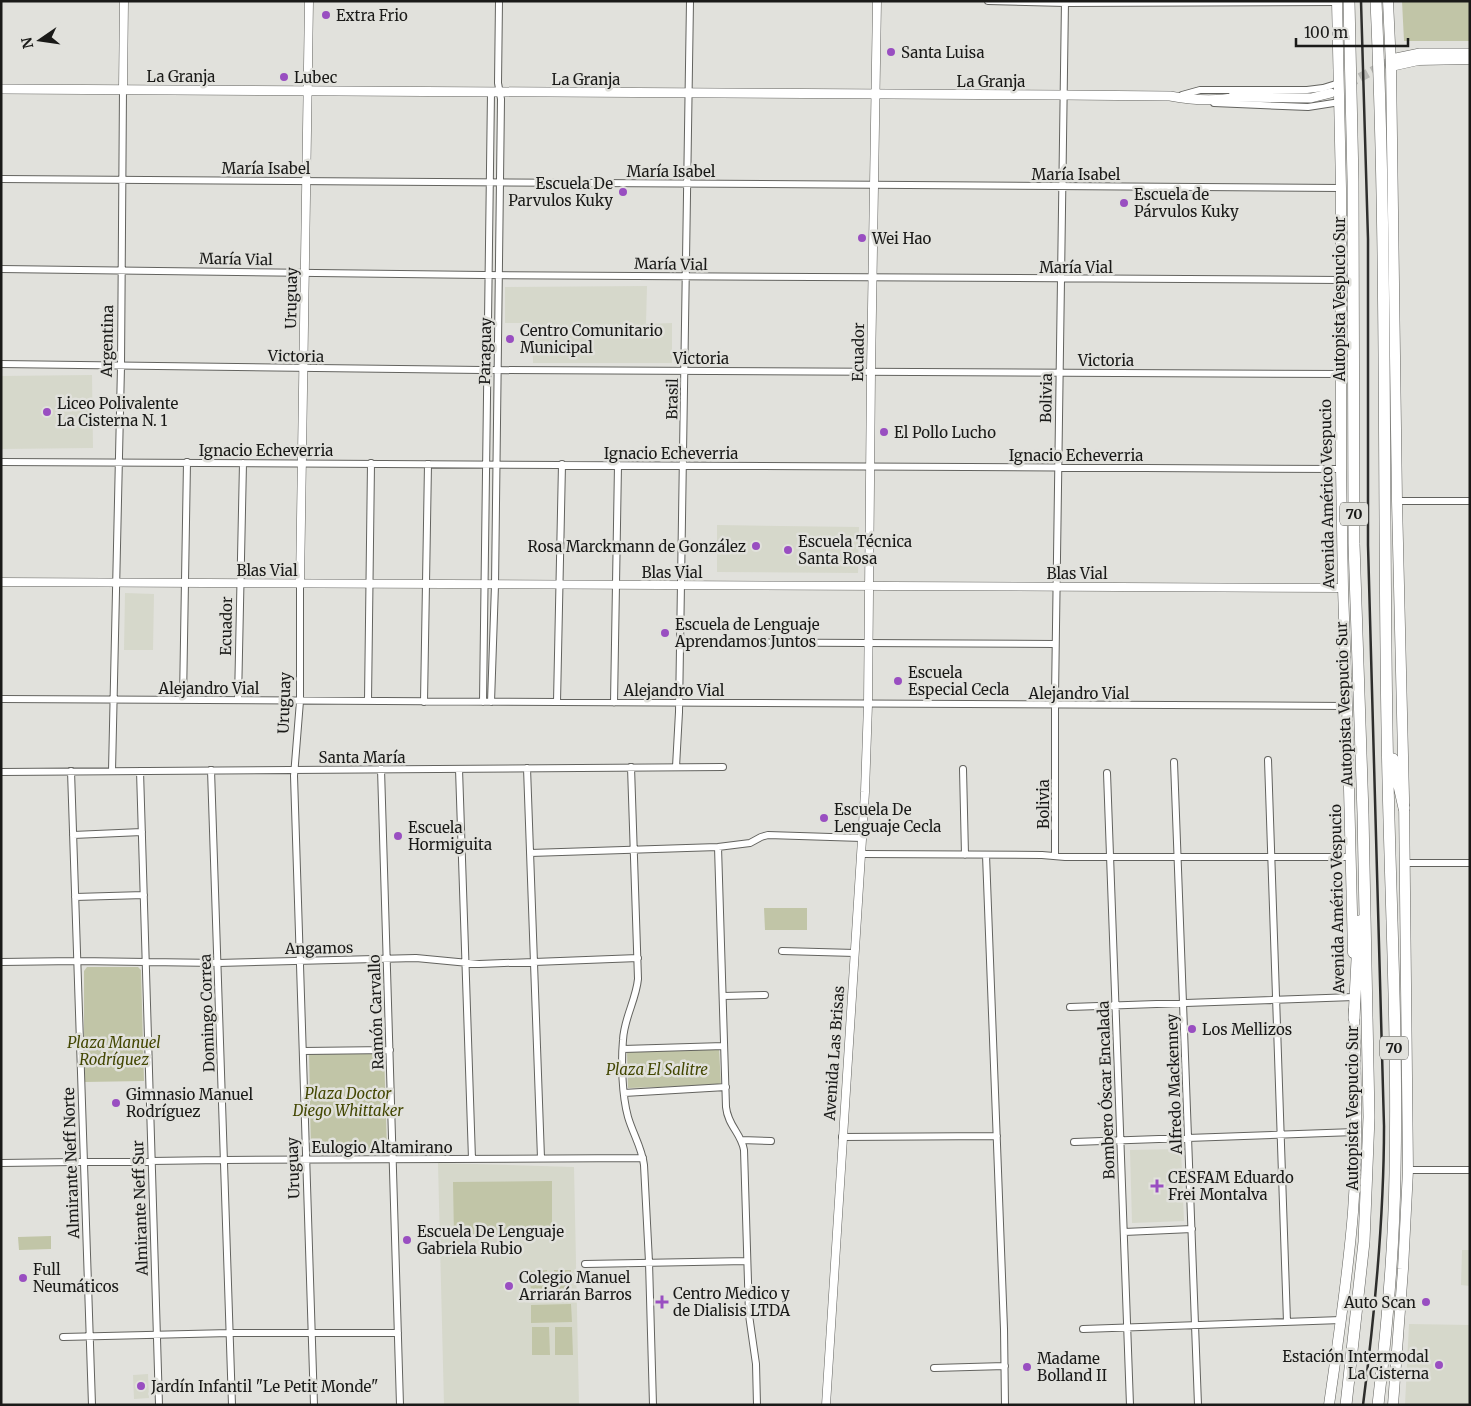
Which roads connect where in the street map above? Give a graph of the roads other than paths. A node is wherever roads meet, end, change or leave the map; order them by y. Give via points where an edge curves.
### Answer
1 (124, 1) edge
2 (309, 1) edge
3 (499, 1) edge
4 (690, 1) edge
5 (877, 1) edge
6 (988, 1) edge
7 (1350, 1) edge
8 (1376, 1) edge
9 (1388, 1) edge
10 (1065, 2) edge
11 (1337, 2) edge
12 (1470, 53) edge
13 (1470, 59) edge
14 (1393, 62) junction
15 (1339, 83) junction
16 (1, 89) edge
17 (123, 89) junction
18 (307, 90) junction
19 (496, 92) junction
20 (689, 93) junction
21 (1331, 93) dead end
22 (876, 94) junction
23 (1063, 95) junction
24 (1182, 95) junction
25 (1170, 96) junction
26 (1237, 97) junction
27 (1193, 100) junction
28 (1340, 102) junction
29 (1, 179) edge
30 (122, 180) junction
31 (306, 180) junction
32 (490, 182) junction
33 (500, 182) junction
34 (687, 184) junction
35 (874, 185) junction
36 (1062, 186) junction
37 (1341, 188) junction
38 (1, 269) edge
39 (122, 270) junction
40 (305, 273) junction
41 (489, 275) junction
42 (498, 275) junction
43 (685, 277) junction
44 (873, 278) junction
45 (1061, 279) junction
46 (1341, 280) junction
47 (1, 364) edge
48 (121, 366) junction
49 (303, 369) junction
50 (488, 370) junction
51 (497, 370) junction
52 (684, 371) junction
53 (871, 371) junction
54 (1059, 372) junction
55 (1341, 374) junction
56 (1, 462) edge
57 (119, 462) junction
58 (187, 462) junction
59 (243, 463) junction
60 (302, 463) junction
61 (371, 463) junction
62 (428, 464) junction
63 (486, 464) junction
64 (496, 464) junction
65 (562, 464) junction
66 (618, 465) junction
67 (683, 465) junction
68 (870, 466) junction
69 (1058, 468) junction
70 (1341, 469) junction
71 (1397, 501) junction
72 (1470, 501) edge
73 (1, 582) edge
74 (116, 583) junction
75 (185, 584) junction
76 (240, 584) junction
77 (300, 584) junction
78 (370, 585) junction
79 (426, 585) junction
80 (485, 585) junction
81 (494, 585) junction
82 (560, 585) junction
83 (616, 586) junction
84 (681, 586) junction
85 (869, 586) junction
86 (1056, 587) junction
87 (1343, 588) junction
88 (680, 642) junction
89 (868, 643) junction
90 (1056, 644) junction
91 (1, 699) edge
92 (114, 700) junction
93 (183, 700) junction
94 (238, 700) junction
95 (300, 701) junction
96 (368, 701) junction
97 (424, 702) junction
98 (483, 702) junction
99 (491, 702) junction
100 (557, 702) junction
101 (614, 703) junction
102 (679, 703) junction
103 (868, 704) junction
104 (1054, 705) junction
105 (1347, 706) junction
106 (1387, 734) junction
107 (1268, 760) dead end
108 (1174, 762) dead end
109 (632, 767) junction
110 (676, 767) junction
111 (723, 767) dead end
112 (527, 768) junction
113 (381, 769) junction
114 (459, 769) junction
115 (963, 769) dead end
116 (211, 770) junction
117 (294, 770) junction
118 (71, 771) junction
119 (112, 771) junction
120 (140, 771) junction
121 (1, 772) edge
122 (1107, 773) dead end
123 (1404, 808) junction
124 (1363, 814) junction
125 (142, 832) junction
126 (73, 835) junction
127 (862, 838) junction
128 (718, 847) junction
129 (635, 849) junction
130 (530, 853) junction
131 (862, 854) junction
132 (965, 855) junction
133 (986, 855) junction
134 (1056, 856) junction
135 (1110, 857) junction
136 (1179, 857) junction
137 (1271, 857) junction
138 (1350, 857) junction
139 (1405, 863) junction
140 (1470, 863) edge
141 (144, 895) junction
142 (75, 897) junction
143 (782, 951) dead end
144 (855, 953) junction
145 (638, 958) junction
146 (387, 959) junction
147 (77, 961) junction
148 (300, 961) junction
149 (1, 962) edge
150 (146, 962) junction
151 (534, 962) junction
152 (218, 963) junction
153 (466, 963) junction
154 (765, 995) dead end
155 (722, 996) junction
156 (1354, 997) junction
157 (1276, 1000) junction
158 (1184, 1003) junction
159 (1116, 1005) junction
160 (1070, 1007) dead end
161 (1354, 1018) junction
162 (724, 1046) junction
163 (622, 1049) junction
164 (390, 1050) junction
165 (303, 1051) junction
166 (726, 1087) junction
167 (624, 1093) junction
168 (1355, 1132) junction
169 (1281, 1134) junction
170 (997, 1136) junction
171 (842, 1138) junction
172 (1189, 1138) junction
173 (741, 1140) junction
174 (1121, 1140) junction
175 (771, 1141) dead end
176 (1074, 1142) dead end
177 (541, 1158) junction
178 (643, 1158) junction
179 (393, 1159) junction
180 (472, 1159) junction
181 (224, 1160) junction
182 (306, 1160) junction
183 (152, 1162) junction
184 (1, 1163) edge
185 (83, 1163) junction
186 (1408, 1170) junction
187 (1470, 1170) edge
188 (1192, 1230) junction
189 (1124, 1232) junction
190 (747, 1260) junction
191 (649, 1262) junction
192 (585, 1264) dead end
193 (1341, 1320) junction
194 (1288, 1322) junction
195 (1195, 1325) junction
196 (1128, 1328) junction
197 (1083, 1329) dead end
198 (230, 1333) junction
199 (312, 1333) junction
200 (398, 1333) junction
201 (157, 1335) junction
202 (63, 1337) dead end
203 (89, 1337) junction
204 (1004, 1366) junction
205 (934, 1368) dead end
206 (92, 1405) edge
207 (159, 1405) edge
208 (232, 1405) edge
209 (314, 1405) edge
210 (400, 1405) edge
211 (653, 1405) edge
212 (757, 1405) edge
213 (826, 1405) edge
214 (1005, 1405) edge
215 (1130, 1405) edge
216 (1198, 1405) edge
217 (1329, 1405) edge
218 (1346, 1405) edge
219 (1378, 1405) edge
220 (1393, 1405) edge

1 - 17 street, Argentina
2 - 18 street, Uruguay
3 - 19 street, Paraguay
4 - 20 street, Brasil
5 - 22 street, Ecuador
6 - 10 street
7 - 124 highway, Autopista Vespucio Sur / 70 via 1354,560
8 - 106 highway, 70 via 1383,274
9 - 14 main road
10 - 11 street
10 - 23 street, Bolivia
11 - 15 main road, Avenida Américo Vespucio
12 - 14 main road via 1420,53
13 - 14 main road
14 - 71 main road
15 - 24 street, La Granja via 1315,90 1200,90
15 - 28 main road, Avenida Américo Vespucio
16 - 17 main road, La Granja
17 - 18 main road, La Granja
17 - 30 street, Argentina
18 - 19 main road, La Granja
18 - 31 street, Uruguay
19 - 20 main road, La Granja
19 - 32 street, Paraguay
19 - 33 street, Paraguay via 501,99
20 - 22 main road, La Granja
20 - 34 street, Brasil
21 - 26 main road, La Granja via 1311,98
22 - 23 main road, La Granja
22 - 35 street, Ecuador
23 - 25 main road, La Granja
23 - 36 street, Bolivia
24 - 25 main road, La Granja
24 - 26 main road, La Granja
25 - 27 main road, La Granja
26 - 27 main road, La Granja
27 - 28 street, La Granja via 1308,106
28 - 37 main road, Avenida Américo Vespucio
29 - 30 street, María Isabel
30 - 31 street, María Isabel
30 - 39 street, Argentina
31 - 32 street, María Isabel
31 - 40 street, Uruguay
32 - 33 street, María Isabel
32 - 41 street, Paraguay
33 - 34 street, María Isabel
33 - 42 street, Paraguay
34 - 35 street, María Isabel
34 - 43 street, Brasil
35 - 36 street, María Isabel
35 - 44 street, Ecuador
36 - 37 street, María Isabel
36 - 45 street, Bolivia
37 - 46 main road, Avenida Américo Vespucio
38 - 39 street, María Vial
39 - 40 street, María Vial
39 - 48 street, Argentina
40 - 41 street, María Vial
40 - 49 street, Uruguay
41 - 42 street, María Vial
41 - 50 street, Paraguay
42 - 43 street, María Vial
42 - 51 street, Paraguay
43 - 44 street, María Vial
43 - 52 street, Brasil
44 - 45 street, María Vial
44 - 53 street, Ecuador
45 - 46 street, María Vial
45 - 54 street, Bolivia
46 - 55 main road, Avenida Américo Vespucio
47 - 48 street, Victoria
48 - 49 street, Victoria
48 - 57 street, Argentina
49 - 50 street, Victoria
49 - 60 street, Uruguay
50 - 51 street, Victoria
50 - 63 street, Paraguay
51 - 52 street, Victoria
51 - 64 street, Paraguay
52 - 53 street, Victoria
52 - 67 street, Brasil
53 - 54 street, Victoria
53 - 68 street, Ecuador
54 - 55 street, Victoria
54 - 69 street, Bolivia
55 - 70 main road, Avenida Américo Vespucio
56 - 57 street, Ignacio Echeverria
57 - 58 street, Ignacio Echeverria
57 - 74 street, Argentina
58 - 59 street, Ignacio Echeverria
58 - 75 street
59 - 60 street, Ignacio Echeverria
59 - 76 street, Ecuador
60 - 61 street, Ignacio Echeverria
60 - 77 street, Uruguay
61 - 62 street, Ignacio Echeverria
61 - 78 street
62 - 63 street, Ignacio Echeverria
62 - 79 street
63 - 64 street, Ignacio Echeverria
63 - 80 street, Paraguay
64 - 65 street, Ignacio Echeverria
64 - 81 street, Paraguay
65 - 66 street, Ignacio Echeverria
65 - 82 street
66 - 67 street, Ignacio Echeverria
66 - 83 street
67 - 68 street, Ignacio Echeverria
67 - 84 street, Brasil
68 - 69 street, Ignacio Echeverria
68 - 85 street, Ecuador
69 - 70 street, Ignacio Echeverria
69 - 86 street, Bolivia
70 - 87 main road, Avenida Américo Vespucio
71 - 72 street
71 - 123 main road
73 - 74 street, Blas Vial
74 - 75 street, Blas Vial
74 - 92 street, Argentina
75 - 76 street, Blas Vial
75 - 93 street
76 - 77 street, Blas Vial
76 - 94 street, Ecuador
77 - 78 street, Blas Vial
77 - 95 street, Uruguay
78 - 79 street, Blas Vial
78 - 96 street
79 - 80 street, Blas Vial
79 - 97 street
80 - 81 street, Blas Vial
80 - 98 street, Paraguay
81 - 82 street, Blas Vial
81 - 99 street, Paraguay
82 - 83 street, Blas Vial
82 - 100 street
83 - 84 street, Blas Vial
83 - 101 street
84 - 85 street, Blas Vial
84 - 88 street, Brasil
85 - 86 street, Blas Vial
85 - 89 street, Ecuador
86 - 87 street, Blas Vial
86 - 90 street, Bolivia
87 - 105 main road, Avenida Américo Vespucio
88 - 89 street
88 - 102 street, Brasil
89 - 90 street
89 - 103 street, Ecuador
90 - 104 street, Bolivia
91 - 92 street, Alejandro Vial
92 - 93 street, Alejandro Vial
92 - 119 street, Argentina
93 - 94 street, Alejandro Vial
94 - 95 street, Alejandro Vial
95 - 96 street, Alejandro Vial
95 - 117 street, Uruguay
96 - 97 street, Alejandro Vial
97 - 98 street, Alejandro Vial
98 - 99 street, Alejandro Vial
99 - 100 street, Alejandro Vial
100 - 101 street, Alejandro Vial
101 - 102 street, Alejandro Vial
102 - 103 street, Alejandro Vial
102 - 110 street, Brasil
103 - 104 street, Alejandro Vial
103 - 127 street, Avenida Las Brisas
104 - 105 street, Alejandro Vial
104 - 134 street, Bolivia
105 - 138 main road, Avenida Américo Vespucio
106 - 123 highway
106 - 219 highway, 70 via 1394,970 1395,1172 1391,1270
107 - 137 street
108 - 136 street, Alfredo Mackenney
109 - 110 street, Santa María
109 - 112 street, Santa María
109 - 129 street
110 - 111 street, Santa María
112 - 114 street, Santa María
112 - 130 street
113 - 114 street, Santa María
113 - 117 street, Santa María
113 - 146 street, Ramón Carvallo
114 - 153 street
115 - 132 street
116 - 117 street, Santa María
116 - 120 street, Santa María
116 - 152 street, Domingo Correa
117 - 148 street, Uruguay
118 - 119 street, Santa María
118 - 121 street, Santa María
118 - 126 street, Almirante Neff Norte
119 - 120 street, Santa María
120 - 125 street, Almirante Neff Sur
122 - 135 street, Bombero Óscar Encalada
123 - 139 main road
124 - 161 highway
124 - 218 highway, Autopista Vespucio Sur / 70 via 1368,1160 1363,1251
125 - 126 street
125 - 141 street, Almirante Neff Sur
126 - 142 street, Almirante Neff Norte
127 - 128 street via 768,835 748,844
127 - 131 street, Avenida Las Brisas
128 - 129 street
128 - 155 street
129 - 130 street
129 - 145 street
130 - 151 street
131 - 132 street
131 - 144 street, Avenida Las Brisas
132 - 133 street
133 - 134 street
133 - 170 street
134 - 135 street
135 - 136 street
135 - 159 street, Bombero Óscar Encalada
136 - 137 street
136 - 158 street, Alfredo Mackenney
137 - 138 street
137 - 157 street
138 - 156 main road, Avenida Américo Vespucio
139 - 140 street
139 - 186 main road
141 - 142 street
141 - 150 street, Almirante Neff Sur
142 - 147 street, Almirante Neff Norte
143 - 144 street
144 - 171 street, Avenida Las Brisas
145 - 151 street, Angamos
145 - 163 street via 638,986 625,1024
146 - 148 street, Angamos
146 - 153 street, Angamos via 426,958
146 - 164 street, Ramón Carvallo
147 - 149 street, Angamos
147 - 150 street, Angamos
147 - 185 street, Almirante Neff Norte
148 - 152 street, Angamos
148 - 165 street, Uruguay
150 - 152 street, Angamos
150 - 183 street, Almirante Neff Sur
151 - 153 street, Angamos
151 - 177 street
152 - 181 street, Domingo Correa
153 - 180 street
154 - 155 street
155 - 162 street
156 - 157 street
156 - 161 main road, Avenida Américo Vespucio
157 - 158 street
157 - 169 street
158 - 159 street
158 - 172 street, Alfredo Mackenney
159 - 160 street
159 - 174 street, Bombero Óscar Encalada
161 - 168 main road, Avenida Américo Vespucio
162 - 163 street
162 - 166 street
163 - 167 street
164 - 165 street
164 - 179 street, Ramón Carvallo
165 - 182 street, Uruguay
166 - 167 street
166 - 173 street via 728,1119
167 - 178 street via 629,1120
168 - 169 street
168 - 193 main road, Avenida Américo Vespucio via 1353,1211
169 - 172 street
169 - 194 street
170 - 171 street
170 - 204 street
171 - 213 street, Avenida Las Brisas
172 - 174 street
172 - 188 street, Alfredo Mackenney
173 - 175 street
173 - 190 street
174 - 176 street
174 - 189 street, Bombero Óscar Encalada
177 - 178 street, Eulogio Altamirano
177 - 180 street, Eulogio Altamirano
178 - 191 street
179 - 180 street, Eulogio Altamirano
179 - 182 street, Eulogio Altamirano
179 - 200 street, Ramón Carvallo
181 - 182 street, Eulogio Altamirano
181 - 183 street, Eulogio Altamirano
181 - 198 street, Domingo Correa
182 - 199 street, Uruguay
183 - 185 street, Eulogio Altamirano
183 - 201 street, Almirante Neff Sur
184 - 185 street, Eulogio Altamirano
185 - 203 street, Almirante Neff Norte
186 - 187 street
186 - 220 main road
188 - 189 street
188 - 195 street, Alfredo Mackenney
189 - 196 street, Bombero Óscar Encalada
190 - 191 street
190 - 212 street via 748,1315 756,1364
191 - 192 street
191 - 211 street
193 - 194 street
193 - 217 main road, Avenida Américo Vespucio
194 - 195 street
195 - 196 street
195 - 216 street, Alfredo Mackenney
196 - 197 street
196 - 215 street, Bombero Óscar Encalada
198 - 199 street
198 - 201 street
198 - 208 street, Domingo Correa
199 - 200 street
199 - 209 street, Uruguay
200 - 210 street, Ramón Carvallo
201 - 203 street
201 - 207 street, Almirante Neff Sur
202 - 203 street
203 - 206 street, Almirante Neff Norte
204 - 205 street
204 - 214 street

